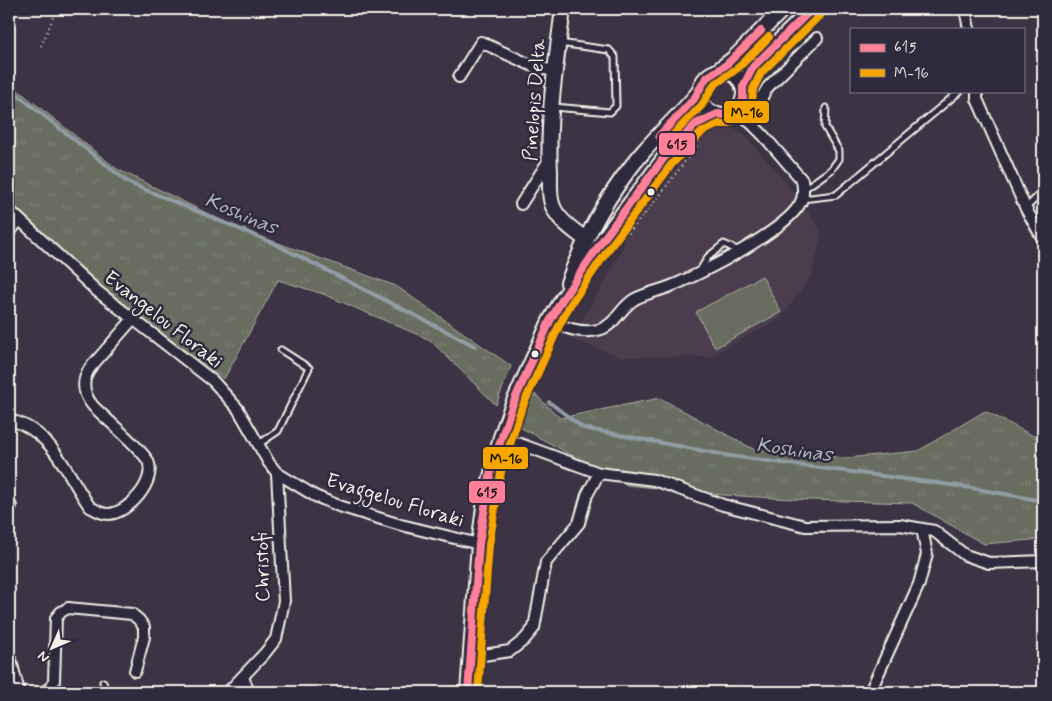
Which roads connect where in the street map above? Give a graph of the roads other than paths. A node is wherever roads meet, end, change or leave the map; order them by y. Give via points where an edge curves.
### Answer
1 (563, 9) edge
2 (783, 9) edge
3 (812, 9) edge
4 (965, 9) edge
5 (969, 28) edge
6 (815, 34) road end
7 (559, 43) junction
8 (555, 71) junction
9 (716, 72) junction
10 (459, 77) dead end
11 (743, 87) junction
12 (701, 89) junction
13 (959, 92) edge
14 (977, 92) edge
15 (550, 107) junction
16 (826, 108) dead end
17 (744, 116) junction
18 (721, 119) junction
19 (549, 160) junction
20 (1043, 191) edge
21 (803, 195) junction
22 (521, 204) dead end
23 (1026, 209) junction
24 (9, 210) edge
25 (19, 220) junction
26 (9, 233) edge
27 (1043, 239) edge
28 (586, 240) junction
29 (562, 300) junction
30 (132, 320) junction
31 (550, 321) junction
32 (281, 350) dead end
33 (9, 420) edge
34 (501, 437) junction
35 (259, 444) junction
36 (277, 473) junction
37 (599, 473) junction
38 (922, 529) junction
39 (479, 544) junction
40 (1043, 561) edge
41 (470, 657) junction
42 (9, 661) edge
43 (135, 671) dead end
44 (243, 677) junction
45 (103, 682) dead end
46 (17, 692) edge
47 (44, 692) edge
48 (106, 692) edge
49 (228, 692) edge
50 (249, 692) edge
51 (468, 692) edge
52 (870, 692) edge

1 - 7 main road, Pinelopis Delta
2 - 9 main road
3 - 11 main road via 753,68
4 - 5 street
6 - 17 street via 768,87 758,110
7 - 8 main road, Pinelopis Delta
7 - 15 lane via 610,50 616,57 616,106 610,112
8 - 10 street via 535,67 481,42
8 - 15 main road, Pinelopis Delta
9 - 11 main road via 730,73
9 - 12 main road via 706,78
11 - 17 main road
12 - 18 main road via 702,102
12 - 28 main road via 629,170
13 - 21 lane via 836,195
14 - 23 street
15 - 19 main road, Pinelopis Delta
16 - 21 lane via 825,127 839,150 839,159
17 - 18 main road via 724,114
17 - 21 street via 802,180
18 - 29 main road via 696,124 663,159
19 - 22 street
19 - 28 main road, Pinelopis Delta via 552,204 566,224
20 - 23 lane
21 - 31 street via 796,210 786,220 740,252 698,274 632,300 608,326 599,330 577,330
23 - 27 street
24 - 25 street, Evangelou Floraki
25 - 26 street
25 - 30 street, Evangelou Floraki
28 - 29 main road
29 - 31 main road
30 - 33 street via 90,368 84,389 93,406 148,461 146,485 124,508 107,514 90,507 59,456 43,438 30,427
30 - 35 street, Evangelou Floraki via 198,368 223,391
31 - 34 main road
32 - 35 lane via 309,368 278,431
34 - 37 street
34 - 39 main road via 484,501
35 - 36 street, Evangelou Floraki
36 - 39 street, Evaggelou Floraki via 339,506
36 - 44 street, Christofi via 284,600 276,639
37 - 38 street via 654,480 723,504 806,526 900,525
37 - 41 street via 587,495 578,523 546,562 534,628 510,650
38 - 40 street via 934,531 965,555 989,563
38 - 52 street via 927,554 919,584
39 - 41 main road
41 - 51 main road
42 - 46 main road
43 - 47 street via 144,632 139,620 132,614 68,608 56,618 54,681
44 - 49 street, Christofi
44 - 50 street
45 - 48 lane

